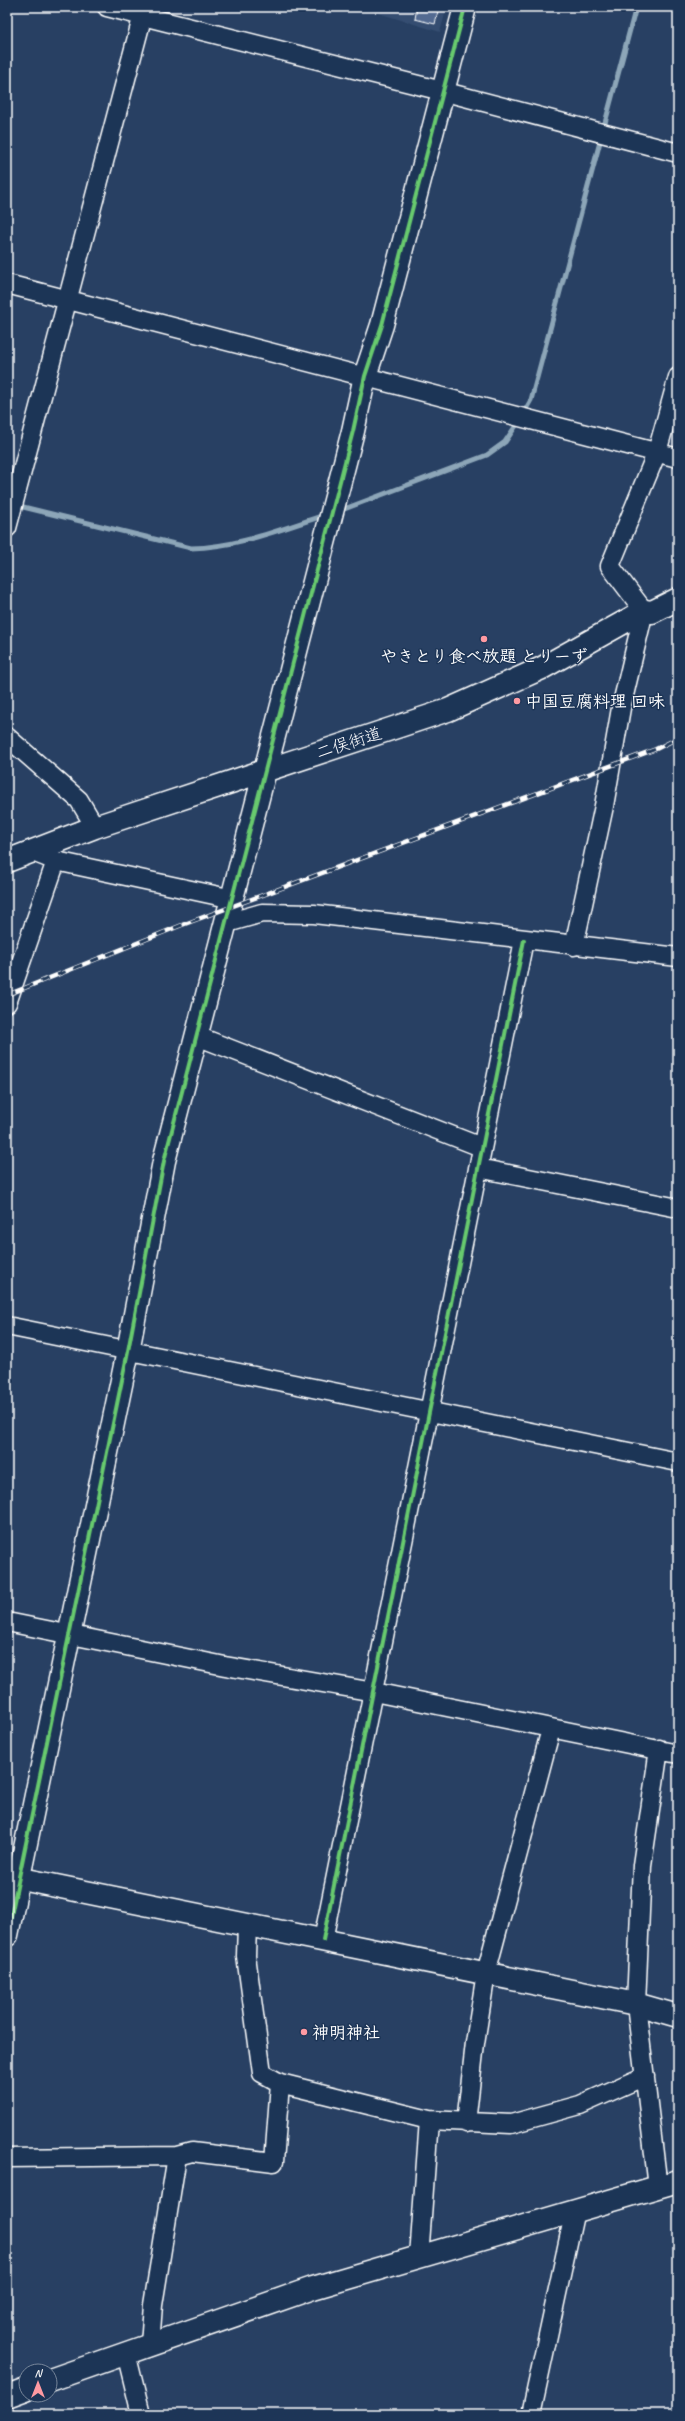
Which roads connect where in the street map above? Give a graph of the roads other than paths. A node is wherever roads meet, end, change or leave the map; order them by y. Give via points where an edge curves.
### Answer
1 (107, 7) edge
2 (465, 7) edge
3 (144, 12) edge
4 (442, 91) junction
5 (678, 153) edge
6 (7, 284) edge
7 (68, 300) junction
8 (365, 376) junction
9 (678, 377) edge
10 (657, 452) junction
11 (678, 458) edge
12 (9, 522) edge
13 (678, 599) edge
14 (644, 611) junction
15 (7, 737) edge
16 (267, 770) junction
17 (95, 827) junction
18 (33, 852) junction
19 (7, 861) edge
20 (56, 861) junction
21 (233, 899) junction
22 (227, 923) junction
23 (524, 940) junction
24 (574, 946) junction
25 (678, 957) edge
26 (7, 1003) edge
27 (197, 1036) junction
28 (482, 1147) junction
29 (478, 1168) junction
30 (678, 1208) edge
31 (7, 1326) edge
32 (128, 1351) junction
33 (430, 1412) junction
34 (678, 1462) edge
35 (7, 1622) edge
36 (69, 1635) junction
37 (374, 1692) junction
38 (551, 1729) junction
39 (659, 1749) junction
40 (678, 1754) edge
41 (14, 1877) edge
42 (247, 1925) junction
43 (7, 1936) edge
44 (323, 1940) junction
45 (486, 1973) junction
46 (636, 2004) junction
47 (678, 2016) edge
48 (645, 2076) junction
49 (280, 2083) junction
50 (429, 2120) junction
51 (466, 2123) junction
52 (177, 2156) junction
53 (7, 2158) edge
54 (668, 2184) edge
55 (575, 2210) junction
56 (419, 2258) junction
57 (150, 2344) junction
58 (126, 2353) junction
59 (58, 2377) edge
60 (18, 2392) edge
61 (7, 2396) edge
62 (140, 2414) edge
63 (531, 2414) edge

1 - 3 street
2 - 4 street
3 - 4 street
3 - 7 street
4 - 5 street
4 - 8 street via 382,325
6 - 7 street
7 - 8 street
7 - 12 street
8 - 10 street
8 - 16 street
9 - 10 street
10 - 11 street
10 - 14 street via 610,566
13 - 14 street, 二俣街道 via 652,612
14 - 16 street, 二俣街道 via 542,668 448,710
14 - 24 street via 621,708 604,806
15 - 17 street via 79,800
16 - 17 street, 二俣街道
16 - 21 street
17 - 18 street, 二俣街道
18 - 19 street, 二俣街道
18 - 20 street
20 - 21 street
20 - 26 street
21 - 22 street
22 - 23 street via 262,913 314,914
22 - 27 street
23 - 24 street
23 - 28 street
24 - 25 street
27 - 28 street
27 - 32 street via 164,1161
28 - 29 street
29 - 30 street
29 - 33 street
31 - 32 street
32 - 33 street
32 - 36 street
33 - 34 street
33 - 37 street
35 - 36 street
36 - 37 street
36 - 41 street
37 - 38 street
37 - 44 street via 351,1793
38 - 39 street
38 - 45 street
39 - 40 street
39 - 46 street via 642,1865
41 - 42 street
41 - 43 street
42 - 44 street
42 - 49 street via 246,1956 262,2073
44 - 45 street
45 - 46 street
45 - 51 street
46 - 47 street
46 - 48 street
48 - 51 street via 558,2113 511,2124
48 - 54 street
49 - 50 street
49 - 52 street via 274,2162 192,2152
50 - 51 street
50 - 56 street
52 - 53 street
52 - 57 street via 153,2305
54 - 55 street
55 - 56 street
55 - 63 street
56 - 57 street via 313,2288
57 - 58 street
58 - 59 street
58 - 62 street
60 - 61 street

